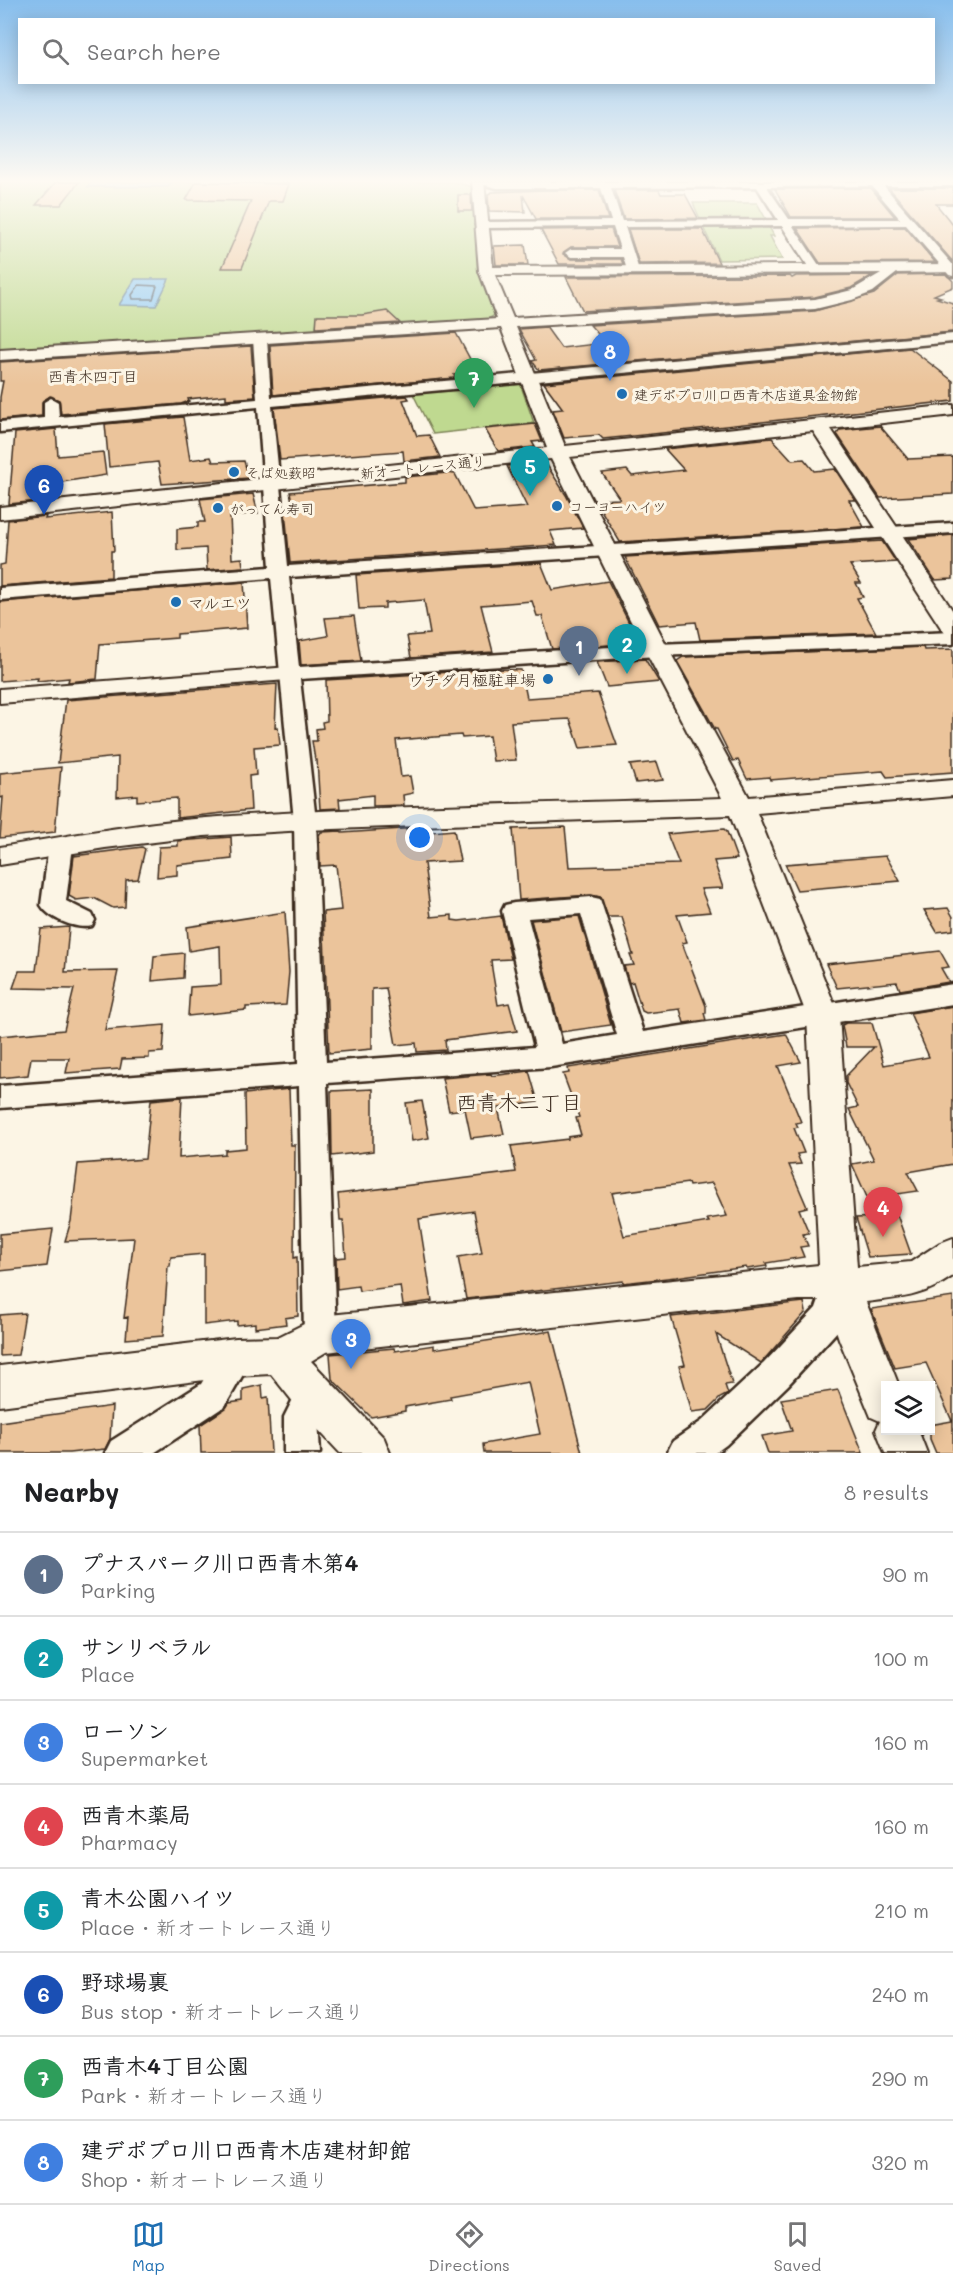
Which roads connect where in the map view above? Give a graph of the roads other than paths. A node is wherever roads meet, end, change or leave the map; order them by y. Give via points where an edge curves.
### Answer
1 (484, 250) edge
2 (626, 250) edge
3 (803, 250) edge
4 (935, 251) joint
5 (953, 251) edge
6 (571, 253) dead end
7 (627, 253) junction
8 (815, 268) junction
9 (893, 268) junction
10 (952, 269) edge
11 (633, 270) junction
12 (486, 271) junction
13 (507, 324) junction
14 (953, 338) edge
15 (260, 339) junction
16 (0, 355) edge
17 (528, 378) junction
18 (51, 402) dead end
19 (265, 403) junction
20 (953, 411) edge
21 (52, 422) junction
22 (819, 425) junction
23 (0, 427) edge
24 (558, 453) junction
25 (271, 484) junction
26 (0, 513) edge
27 (953, 528) edge
28 (891, 532) junction
29 (608, 550) junction
30 (280, 572) junction
31 (0, 594) edge
32 (953, 628) edge
33 (953, 638) edge
34 (657, 650) junction
35 (290, 674) junction
36 (0, 696) edge
37 (953, 788) edge
38 (740, 806) junction
39 (305, 821) junction
40 (61, 846) junction
41 (0, 856) edge
42 (83, 920) dead end
43 (953, 994) edge
44 (823, 1016) junction
45 (632, 1041) junction
46 (551, 1056) junction
47 (312, 1075) junction
48 (0, 1097) edge
49 (953, 1255) edge
50 (839, 1282) junction
51 (320, 1334) junction
52 (282, 1356) junction
53 (236, 1357) junction
54 (0, 1386) edge
55 (881, 1393) edge
56 (313, 1394) junction
57 (899, 1435) edge
58 (123, 1453) edge
59 (302, 1453) edge
60 (369, 1453) edge
61 (685, 1453) edge
62 (906, 1453) edge

1 - 12 street
2 - 7 street
3 - 8 street
4 - 5 street
4 - 10 street
6 - 7 street
7 - 11 street
8 - 9 street
8 - 11 street
9 - 10 street
9 - 13 street via 870,289 814,304
11 - 12 street
12 - 13 street
13 - 15 street
13 - 17 street
14 - 17 street
15 - 16 street
15 - 19 street
17 - 19 street
17 - 24 street
18 - 21 street
19 - 21 street
19 - 25 street
20 - 22 street, 新オートレース通り
21 - 23 street
22 - 24 street, 新オートレース通り
22 - 28 street
24 - 25 street, 新オートレース通り
24 - 29 street
25 - 26 street, 新オートレース通り
25 - 30 street
27 - 28 street
28 - 29 street
28 - 32 street
29 - 30 street
29 - 34 street
30 - 31 street
30 - 35 street
33 - 34 street
34 - 35 street
34 - 38 street
35 - 36 street
35 - 39 street
37 - 38 street
38 - 39 street
38 - 44 street
39 - 40 street via 204,827
39 - 47 street
40 - 41 street
40 - 42 street via 53,905
43 - 44 street
44 - 45 street
44 - 50 street
45 - 46 street
45 - 46 street via 591,904 514,911
46 - 47 street
47 - 48 street
47 - 51 street
49 - 50 street via 918,1278 861,1285
50 - 51 street
50 - 55 street
50 - 61 street via 830,1316 776,1374
51 - 52 street
52 - 53 street
52 - 56 street
53 - 54 street
53 - 58 street via 213,1395
56 - 59 street via 301,1417
56 - 60 street
57 - 62 street

